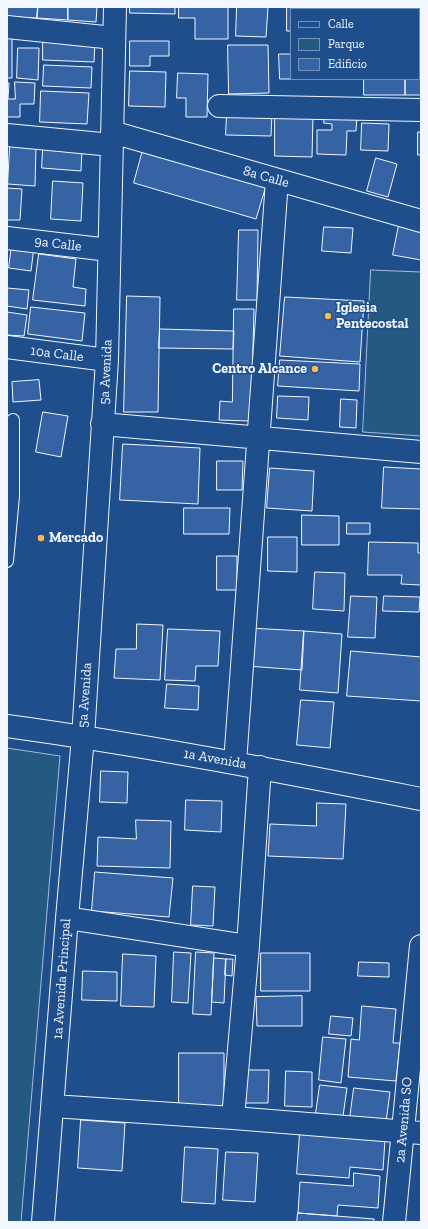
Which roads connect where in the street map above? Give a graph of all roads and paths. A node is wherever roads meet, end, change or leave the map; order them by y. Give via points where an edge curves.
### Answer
1 (115, 7) edge
2 (7, 27) edge
3 (114, 38) junction
4 (219, 106) dead end
5 (421, 110) edge
6 (7, 135) edge
7 (112, 139) junction
8 (277, 180) junction
9 (421, 221) edge
10 (7, 238) edge
11 (109, 250) junction
12 (7, 347) edge
13 (107, 360) junction
14 (13, 420) dead end
15 (102, 424) junction
16 (259, 438) junction
17 (421, 452) edge
18 (7, 561) edge
19 (7, 726) edge
20 (83, 736) junction
21 (235, 763) junction
22 (260, 767) junction
23 (421, 799) edge
24 (67, 918) junction
25 (248, 946) junction
26 (421, 946) edge
27 (53, 1106) junction
28 (233, 1118) junction
29 (412, 1132) edge
30 (43, 1222) edge
31 (394, 1222) edge

1 - 3 street, 5a Avenida
2 - 3 street
3 - 7 street, 5a Avenida
4 - 5 street
6 - 7 street, 8a Calle
7 - 8 street, 8a Calle
7 - 11 street, 5a Avenida
8 - 9 street, 8a Calle
8 - 16 street
10 - 11 street, 9a Calle
11 - 13 street, 5a Avenida
12 - 13 street, 10a Calle
13 - 15 street, 5a Avenida
14 - 18 lane via 13,496
15 - 16 street
15 - 20 street, 5a Avenida
16 - 17 street
16 - 21 street
19 - 20 street, 1a Avenida
20 - 21 street, 1a Avenida
20 - 24 street, 1a Avenida Principal
21 - 22 street, 1a Avenida
22 - 23 street, 1a Avenida
22 - 25 street
24 - 25 street
24 - 27 street, 1a Avenida Principal
25 - 28 street
26 - 29 street, 2a Avenida SO
27 - 28 street
27 - 30 street, 1a Avenida Principal
28 - 29 street
29 - 31 street, 2a Avenida SO

